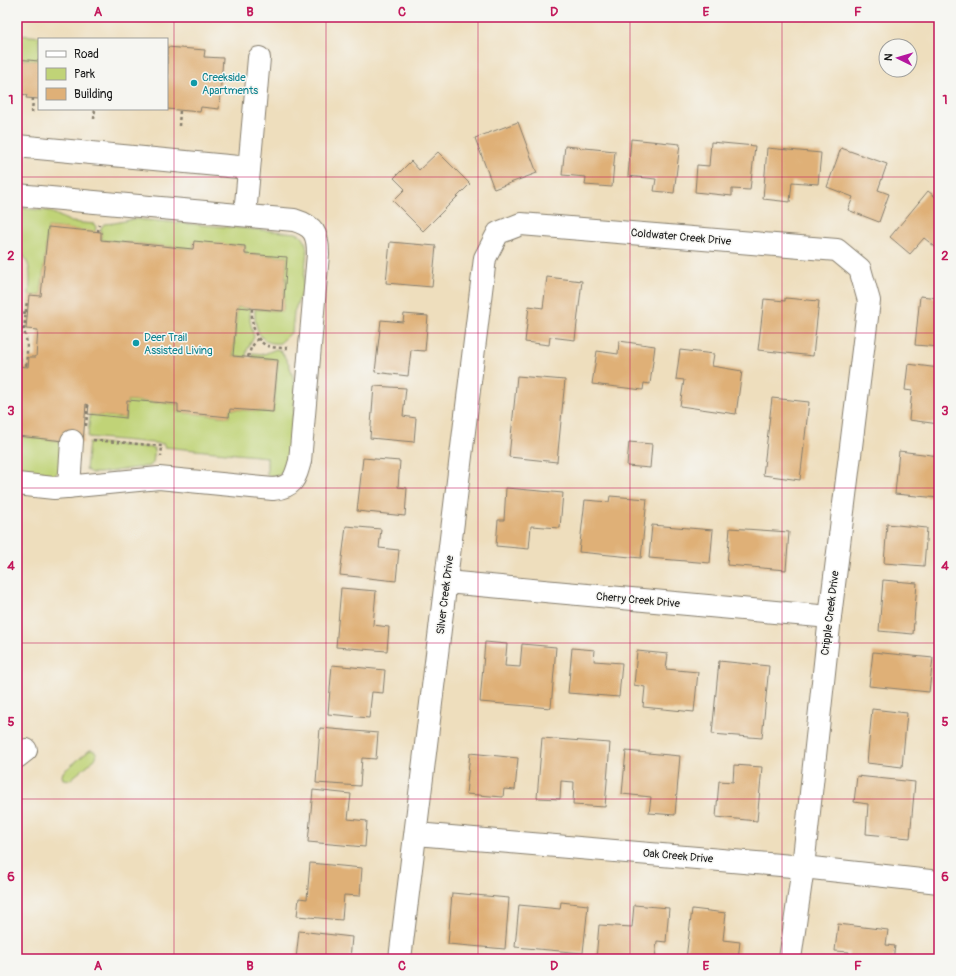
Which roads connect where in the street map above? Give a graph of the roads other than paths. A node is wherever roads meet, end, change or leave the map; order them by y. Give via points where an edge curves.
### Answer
1 (259, 58) dead end
2 (17, 146) edge
3 (249, 168) junction
4 (17, 195) edge
5 (245, 215) junction
6 (498, 233) joint
7 (860, 269) joint
8 (315, 291) junction
9 (306, 386) junction
10 (83, 438) road end
11 (17, 484) edge
12 (68, 487) junction
13 (446, 582) junction
14 (830, 617) junction
15 (416, 834) junction
16 (803, 867) junction
17 (939, 882) edge
18 (400, 959) edge
19 (790, 959) edge

1 - 3 street
2 - 3 street
3 - 5 street
4 - 5 street
5 - 8 street via 306,223 318,242
6 - 7 street, Coldwater Creek Drive via 522,224 837,250
6 - 13 street, Silver Creek Drive via 485,258
7 - 14 street, Cripple Creek Drive via 869,300
8 - 9 street
8 - 9 street via 303,317 299,360
9 - 12 street via 300,461 292,482 284,488 159,478
10 - 12 street
11 - 12 street
13 - 14 street, Cherry Creek Drive
13 - 15 street, Silver Creek Drive
14 - 16 street, Cripple Creek Drive
15 - 16 street, Oak Creek Drive
15 - 18 street, Silver Creek Drive
16 - 17 street, Oak Creek Drive
16 - 19 street, Cripple Creek Drive

